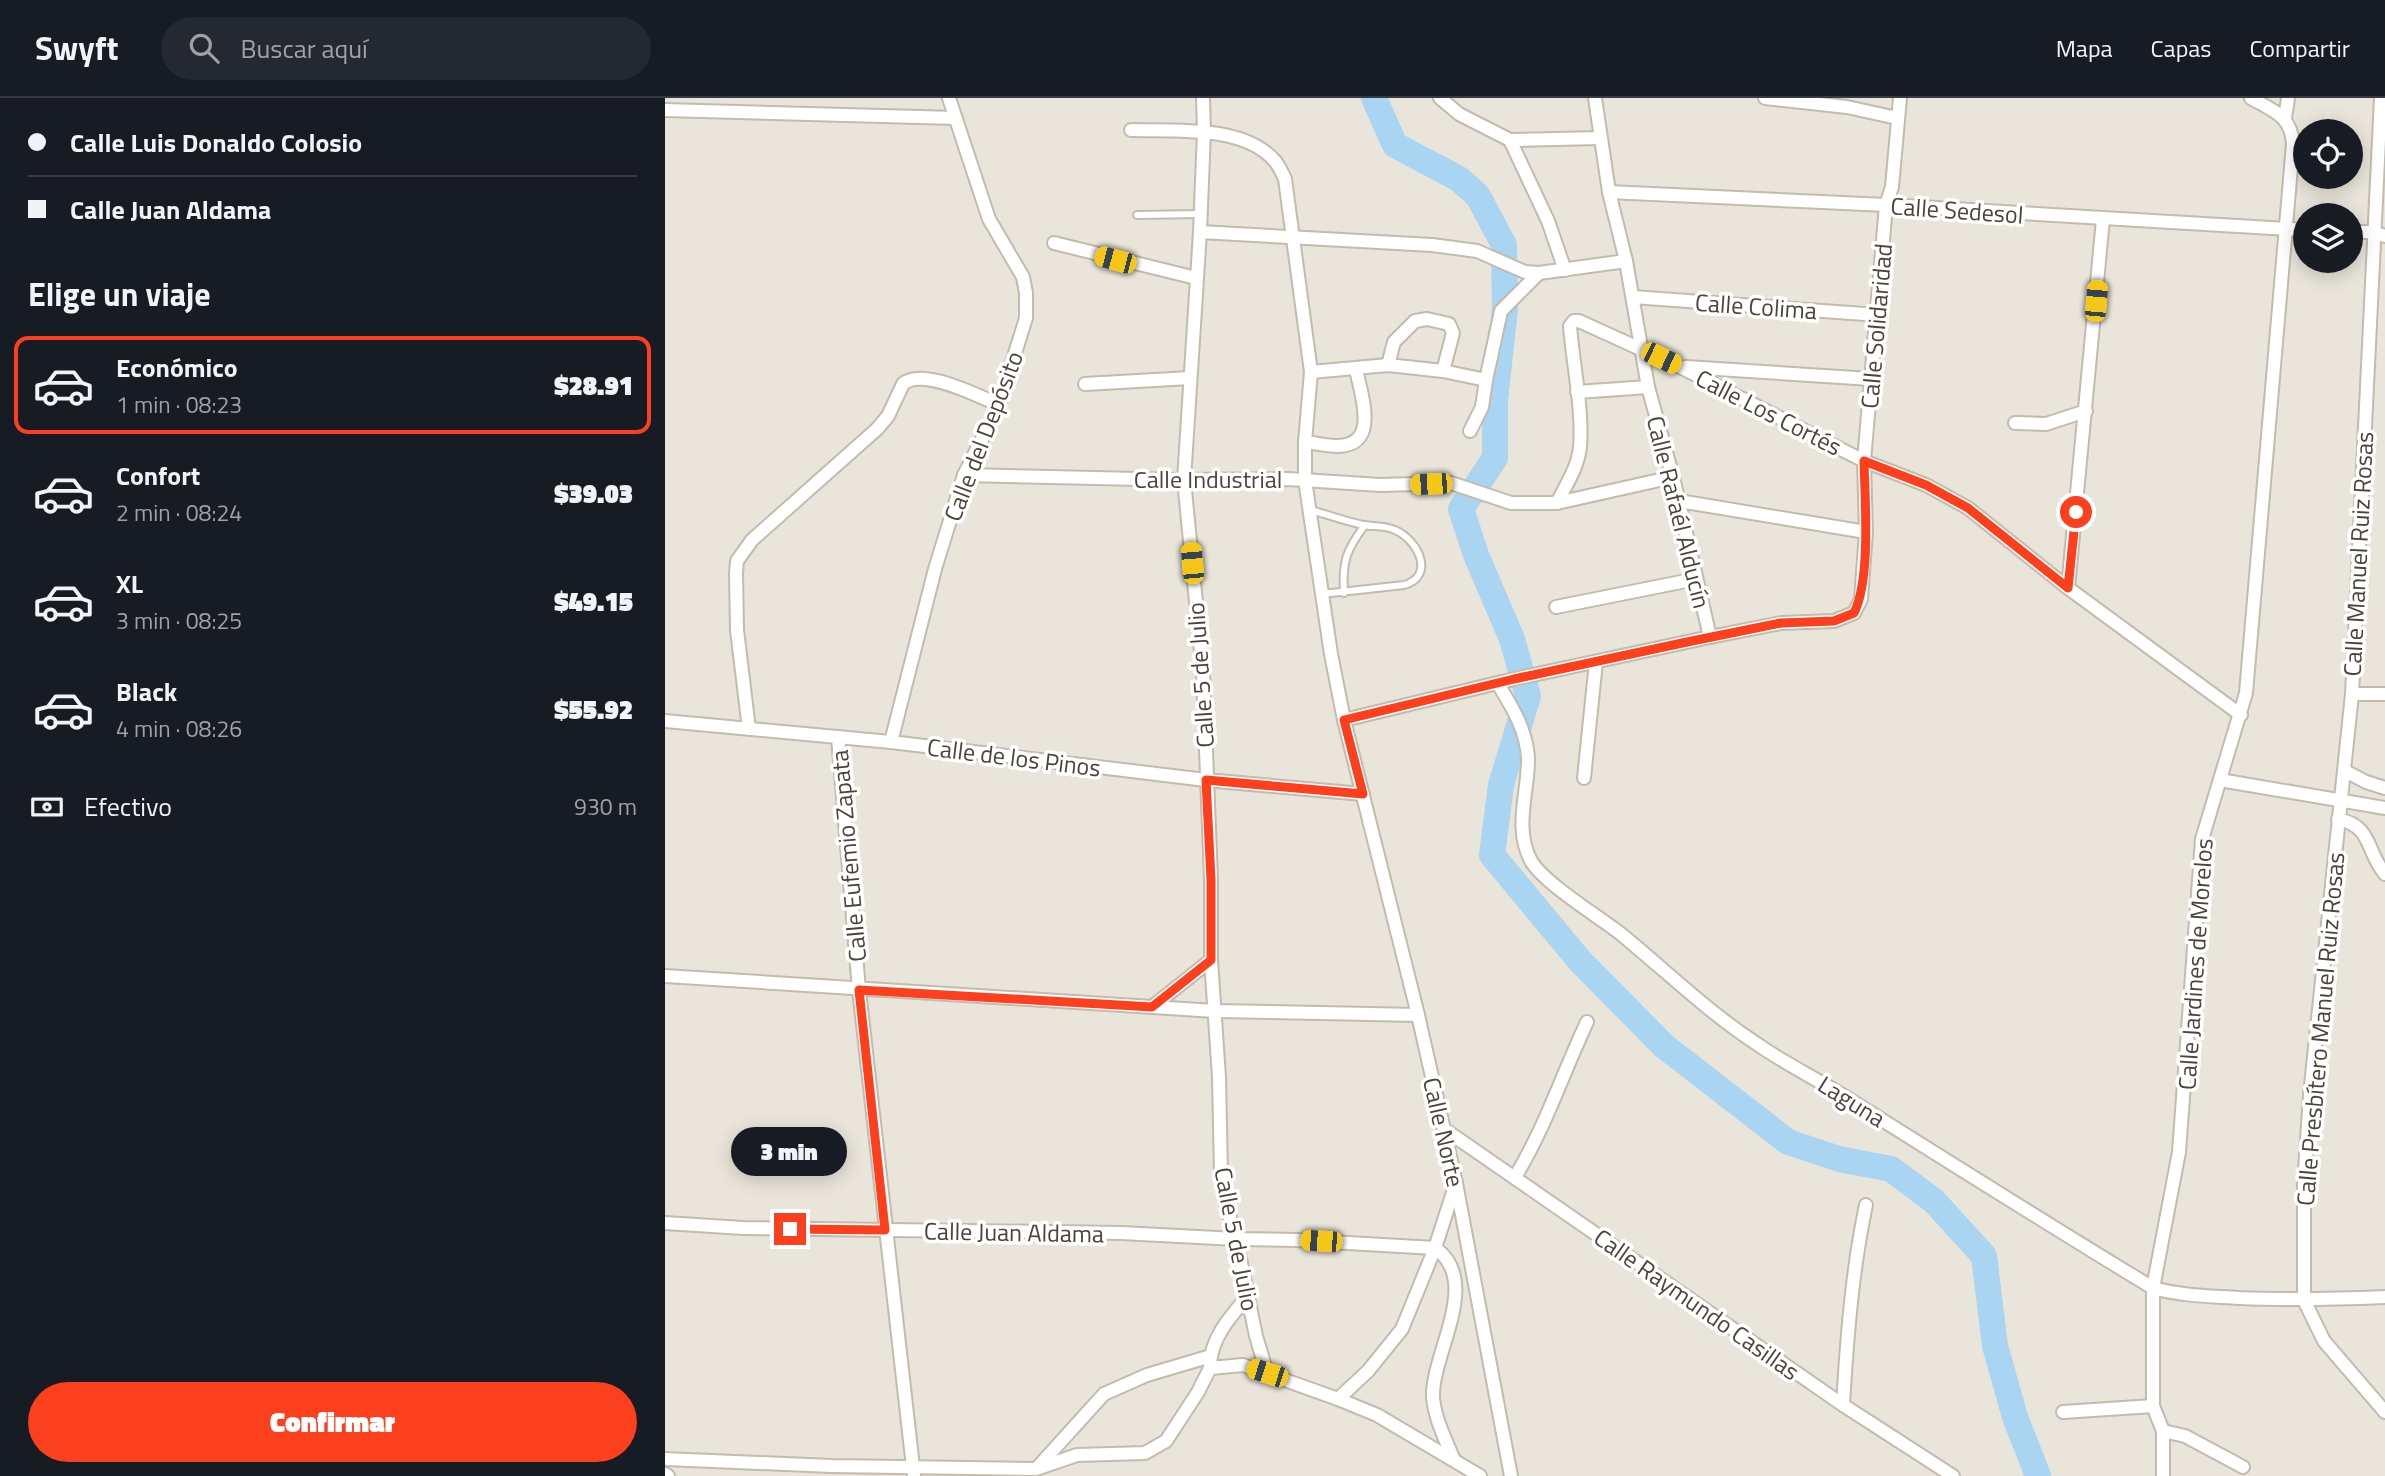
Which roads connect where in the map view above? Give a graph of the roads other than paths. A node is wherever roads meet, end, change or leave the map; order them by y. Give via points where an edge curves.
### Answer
1 (949, 98) edge
2 (1203, 98) edge
3 (1440, 98) edge
4 (1595, 98) edge
5 (1765, 98) edge
6 (1900, 98) edge
7 (2251, 98) edge
8 (2288, 98) edge
9 (2381, 98) edge
10 (665, 110) edge
11 (956, 118) junction
12 (1897, 118) junction
13 (2285, 118) junction
14 (1131, 130) dead end
15 (1204, 131) junction
16 (1599, 138) junction
17 (1510, 140) junction
18 (1609, 192) junction
19 (1887, 205) junction
20 (1200, 214) junction
21 (1137, 215) dead end
22 (2103, 219) junction
23 (2287, 229) junction
24 (2293, 229) edge
25 (1200, 232) junction
26 (2379, 234) edge
27 (1294, 238) junction
28 (1054, 243) dead end
29 (1626, 261) junction
30 (1565, 270) junction
31 (1531, 276) junction
32 (1196, 278) junction
33 (1633, 297) junction
34 (1878, 315) junction
35 (1641, 348) junction
36 (1388, 365) junction
37 (1680, 367) junction
38 (1356, 369) junction
39 (1443, 371) junction
40 (1311, 372) junction
41 (1190, 378) junction
42 (1871, 379) junction
43 (1486, 380) junction
44 (1085, 384) dead end
45 (1648, 387) junction
46 (1577, 392) junction
47 (999, 405) junction
48 (2086, 411) junction
49 (2015, 423) dead end
50 (1470, 430) dead end
51 (1305, 442) junction
52 (1864, 461) junction
53 (964, 475) junction
54 (1673, 477) junction
55 (1184, 480) junction
56 (1305, 480) junction
57 (1679, 501) junction
58 (1557, 503) junction
59 (1310, 509) junction
60 (1366, 525) junction
61 (1866, 532) junction
62 (1696, 579) junction
63 (2068, 588) junction
64 (1344, 593) junction
65 (1322, 594) junction
66 (1556, 607) dead end
67 (1710, 637) junction
68 (1596, 662) junction
69 (1498, 684) junction
70 (2352, 694) junction
71 (2385, 694) edge
72 (2241, 715) junction
73 (1344, 720) junction
74 (665, 721) edge
75 (749, 729) junction
76 (838, 737) junction
77 (891, 742) junction
78 (2345, 771) junction
79 (1584, 778) dead end
80 (1206, 780) junction
81 (2220, 780) junction
82 (2385, 788) edge
83 (1363, 794) junction
84 (2341, 801) junction
85 (2385, 808) edge
86 (2338, 818) junction
87 (2385, 874) edge
88 (1211, 960) junction
89 (665, 976) edge
90 (859, 990) junction
91 (1152, 1007) junction
92 (1215, 1011) junction
93 (1418, 1015) junction
94 (1587, 1022) dead end
95 (1444, 1129) junction
96 (1515, 1177) junction
97 (1456, 1183) junction
98 (1865, 1205) dead end
99 (665, 1223) edge
100 (885, 1230) junction
101 (1237, 1240) junction
102 (1434, 1248) junction
103 (2154, 1288) junction
104 (1248, 1296) junction
105 (2385, 1297) edge
106 (2304, 1300) junction
107 (1210, 1362) junction
108 (1267, 1373) junction
109 (1338, 1399) junction
110 (1843, 1405) junction
111 (2153, 1406) junction
112 (2063, 1412) dead end
113 (2385, 1412) edge
114 (2163, 1431) junction
115 (665, 1459) edge
116 (1454, 1460) junction
117 (2243, 1466) dead end
118 (1036, 1469) junction
119 (832, 1471) edge
120 (914, 1472) edge
121 (1512, 1475) edge
122 (1480, 1476) edge
123 (1953, 1476) edge
124 (2163, 1476) edge

1 - 11 street, Calle del Depósito
2 - 15 street, Calle 5 de Julio
3 - 17 street via 1459,114
4 - 16 street, Calle Rafaél Alducín
5 - 12 street
6 - 12 street, Calle Solidaridad
7 - 13 street
8 - 13 street
9 - 26 street, Calle Manuel Ruiz Rosas
10 - 11 street
11 - 47 street, Calle del Depósito via 989,219 1023,277 1026,293 1026,318
12 - 19 street, Calle Solidaridad
13 - 23 street, Calle Jardines de Morelos via 2293,144
14 - 15 street, Calle Norte
15 - 20 street, Calle 5 de Julio
15 - 27 street, Calle Norte via 1260,147 1276,161 1285,179
16 - 17 street
16 - 18 street, Calle Rafaél Alducín
17 - 30 street
18 - 19 street, Calle Sedesol
18 - 29 street, Calle Rafaél Alducín
19 - 22 street, Calle Sedesol
19 - 34 street, Calle Solidaridad
20 - 21 lane
20 - 25 street, Calle 5 de Julio
22 - 23 street, Calle Sedesol
22 - 48 street
23 - 24 street, Calle Sedesol
23 - 72 street, Calle Jardines de Morelos
25 - 27 street
25 - 32 street, Calle 5 de Julio
26 - 70 street, Calle Manuel Ruiz Rosas
27 - 31 street via 1477,251
27 - 40 street, Calle Norte
28 - 32 street
29 - 30 street
29 - 33 street, Calle Rafaél Alducín
30 - 31 street
31 - 43 street via 1501,312
32 - 41 street, Calle 5 de Julio
33 - 34 street, Calle Colima
33 - 35 street, Calle Rafaél Alducín
34 - 42 street, Calle Solidaridad
35 - 37 street, Calle Los Cortés
35 - 45 street, Calle Rafaél Alducín
35 - 46 street, Calle Los Cortés via 1579,321 1571,323
36 - 38 street
36 - 39 street
36 - 39 street via 1394,342 1415,321 1427,319 1452,328
37 - 42 street
37 - 52 street, Calle Los Cortés
38 - 40 street
38 - 51 street via 1366,419 1361,436 1339,446
39 - 43 street
40 - 51 street, Calle Norte
41 - 44 street
41 - 55 street, Calle 5 de Julio
42 - 52 street, Calle Solidaridad
43 - 50 street via 1482,407
45 - 46 street
45 - 54 street, Calle Rafaél Alducín
46 - 58 street via 1580,447
47 - 53 street, Calle del Depósito
47 - 75 street via 951,384 907,380 877,429 752,540 737,561 736,573 737,630
48 - 49 street via 2046,424
48 - 63 street
51 - 56 street, Calle Norte
52 - 61 street, Calle Solidaridad
52 - 63 street, Calle Los Cortés via 1926,485 1968,508
53 - 55 street, Calle Industrial
53 - 77 street, Calle del Depósito
54 - 57 street, Calle Rafaél Alducín
54 - 58 street, Calle Industrial
55 - 56 street, Calle Industrial
55 - 80 street, Calle 5 de Julio via 1203,673
56 - 58 street, Calle Industrial via 1451,483 1511,503
56 - 59 street, Calle Norte
57 - 61 street
57 - 62 street, Calle Rafaél Alducín
59 - 60 lane
59 - 65 street, Calle Norte
60 - 64 lane via 1344,562
60 - 64 lane via 1394,529 1408,537 1419,557 1421,575 1404,586
61 - 67 street, Calle Solidaridad via 1861,600 1854,613 1834,621 1781,623
62 - 66 street
62 - 67 street, Calle Rafaél Alducín
63 - 72 street, Calle Los Cortés
64 - 65 lane
65 - 73 street, Calle Norte
67 - 68 street
68 - 69 street
68 - 79 street
69 - 73 street
69 - 103 street, Laguna via 1525,737 1524,839 1532,863 1542,873 1756,1044
70 - 71 street
70 - 78 street, Calle Manuel Ruiz Rosas
72 - 81 street, Calle Jardines de Morelos
73 - 83 street, Calle Norte
74 - 75 street, Calle de los Pinos
75 - 76 street, Calle de los Pinos
76 - 77 street, Calle de los Pinos
76 - 90 street, Calle Eufemio Zapata
77 - 80 street, Calle de los Pinos
78 - 82 street
78 - 84 street, Calle Manuel Ruiz Rosas
80 - 83 street, Calle de los Pinos
80 - 88 street, Calle 5 de Julio
81 - 84 street
81 - 103 street, Calle Jardines de Morelos via 2201,852 2179,1152
83 - 93 street, Calle Norte
84 - 85 street
84 - 86 street, Calle Presbítero Manuel Ruiz Rosas
86 - 87 street via 2360,827
86 - 106 street, Calle Presbítero Manuel Ruiz Rosas via 2310,1095
88 - 91 street
88 - 92 street, Calle 5 de Julio
89 - 90 street
90 - 91 street
90 - 100 street, Calle Eufemio Zapata
91 - 92 street
92 - 93 street
92 - 101 street, Calle 5 de Julio via 1221,1174
93 - 95 street, Calle Norte
94 - 96 street via 1535,1145
95 - 96 street, Calle Raymundo Casillas
95 - 97 street, Calle Norte
96 - 110 street, Calle Raymundo Casillas
97 - 102 street
97 - 121 street, Calle Norte
98 - 110 street via 1846,1344
99 - 100 street, Calle Juan Aldama
100 - 101 street, Calle Juan Aldama via 1121,1233
100 - 120 street, Calle Eufemio Zapata
101 - 102 street, Calle Juan Aldama
101 - 104 street, Calle 5 de Julio
102 - 109 street via 1402,1329
102 - 116 street via 1448,1261 1455,1293 1433,1397
103 - 106 street, Laguna via 2201,1296
103 - 111 street, Calle Jardines de Morelos
104 - 107 street via 1220,1331
104 - 108 street, Calle 5 de Julio
105 - 106 street, Laguna
106 - 113 street via 2324,1341
107 - 108 street
107 - 118 street via 1147,1375 1104,1394
107 - 118 street via 1198,1392 1166,1441 1145,1453 1077,1455
108 - 109 street
109 - 116 street via 1377,1415
110 - 123 street, Calle Raymundo Casillas
111 - 112 street
111 - 114 street, Calle Jardines de Morelos
114 - 117 street via 2185,1436
114 - 124 street, Calle Jardines de Morelos
115 - 119 street
116 - 122 street
118 - 120 street
119 - 120 street

